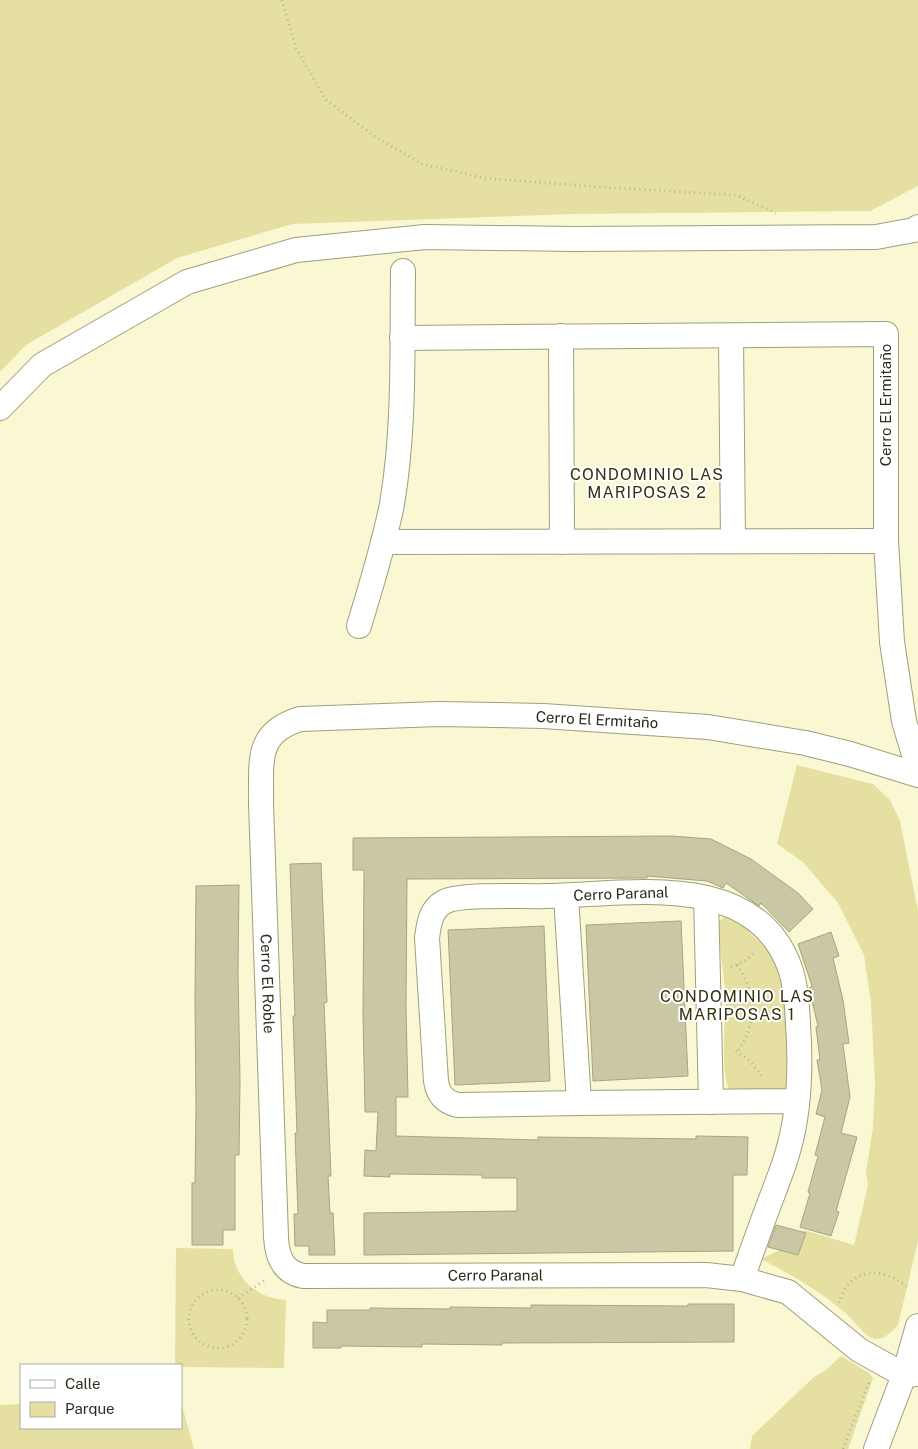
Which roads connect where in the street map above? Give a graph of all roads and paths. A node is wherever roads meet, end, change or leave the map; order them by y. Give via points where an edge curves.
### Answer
1 (282, 0) edge
2 (779, 214) dead end
3 (918, 226) edge
4 (403, 271) dead end
5 (561, 336) junction
6 (731, 336) junction
7 (402, 338) junction
8 (0, 408) edge
9 (886, 541) junction
10 (383, 542) junction
11 (562, 542) junction
12 (733, 542) junction
13 (359, 626) dead end
14 (274, 732) joint
15 (918, 768) edge
16 (918, 774) edge
17 (566, 896) junction
18 (706, 898) junction
19 (767, 931) junction
20 (737, 965) junction
21 (708, 968) junction
22 (710, 1042) junction
23 (738, 1051) junction
24 (773, 1101) junction
25 (711, 1102) junction
26 (797, 1102) junction
27 (578, 1103) junction
28 (284, 1267) junction
29 (742, 1279) junction
30 (907, 1286) dead end
31 (238, 1298) junction
32 (839, 1305) dead end
33 (918, 1326) edge
34 (911, 1375) edge
35 (871, 1376) dead end
36 (843, 1449) edge
37 (876, 1449) edge

1 - 2 path via 296,48 326,100 374,136 422,164 484,178 736,195
3 - 8 street via 914,230 876,237 425,237 296,250 187,282 42,365
4 - 7 street
5 - 6 street, Cerro El Ermitaño
5 - 7 street, Cerro El Ermitaño
5 - 11 street
6 - 9 street, Cerro El Ermitaño via 886,334
6 - 12 street
7 - 10 street via 401,423 392,503
9 - 12 street
9 - 15 street, Cerro El Ermitaño via 892,642 904,721
10 - 11 street
10 - 13 street
11 - 12 street
14 - 16 street, Cerro El Ermitaño via 300,719 439,714 627,721 708,727 760,735 850,754
14 - 28 street, Cerro El Roble via 262,754 262,803 276,1237 279,1258
17 - 18 street, Cerro Paranal via 648,891 687,893
17 - 27 street, Cerro Paranal
17 - 27 street, Cerro Paranal via 463,897 444,902 431,916 428,957 436,1080 440,1095 445,1100 458,1106
18 - 19 street, Cerro Paranal via 750,915
18 - 21 street
19 - 20 path via 752,956
19 - 26 street, Cerro Paranal via 783,952 795,984 800,1060
20 - 21 path
20 - 23 path via 748,986 752,1008 748,1031
21 - 22 street
22 - 23 path
22 - 25 street
23 - 24 path via 761,1074
24 - 25 street, Cerro Paranal
24 - 26 street, Cerro Paranal
25 - 27 street, Cerro Paranal
26 - 29 street, Cerro Paranal via 788,1152
28 - 29 street, Cerro Paranal via 303,1276 706,1275
28 - 31 path
29 - 34 street, Cerro Paranal via 788,1292 859,1350
30 - 32 path via 884,1274 864,1274 846,1286
31 - 31 path via 230,1292 218,1290 199,1298 192,1306 190,1317 196,1337 220,1348 240,1338 247,1318
33 - 34 street
34 - 37 street
35 - 36 path

